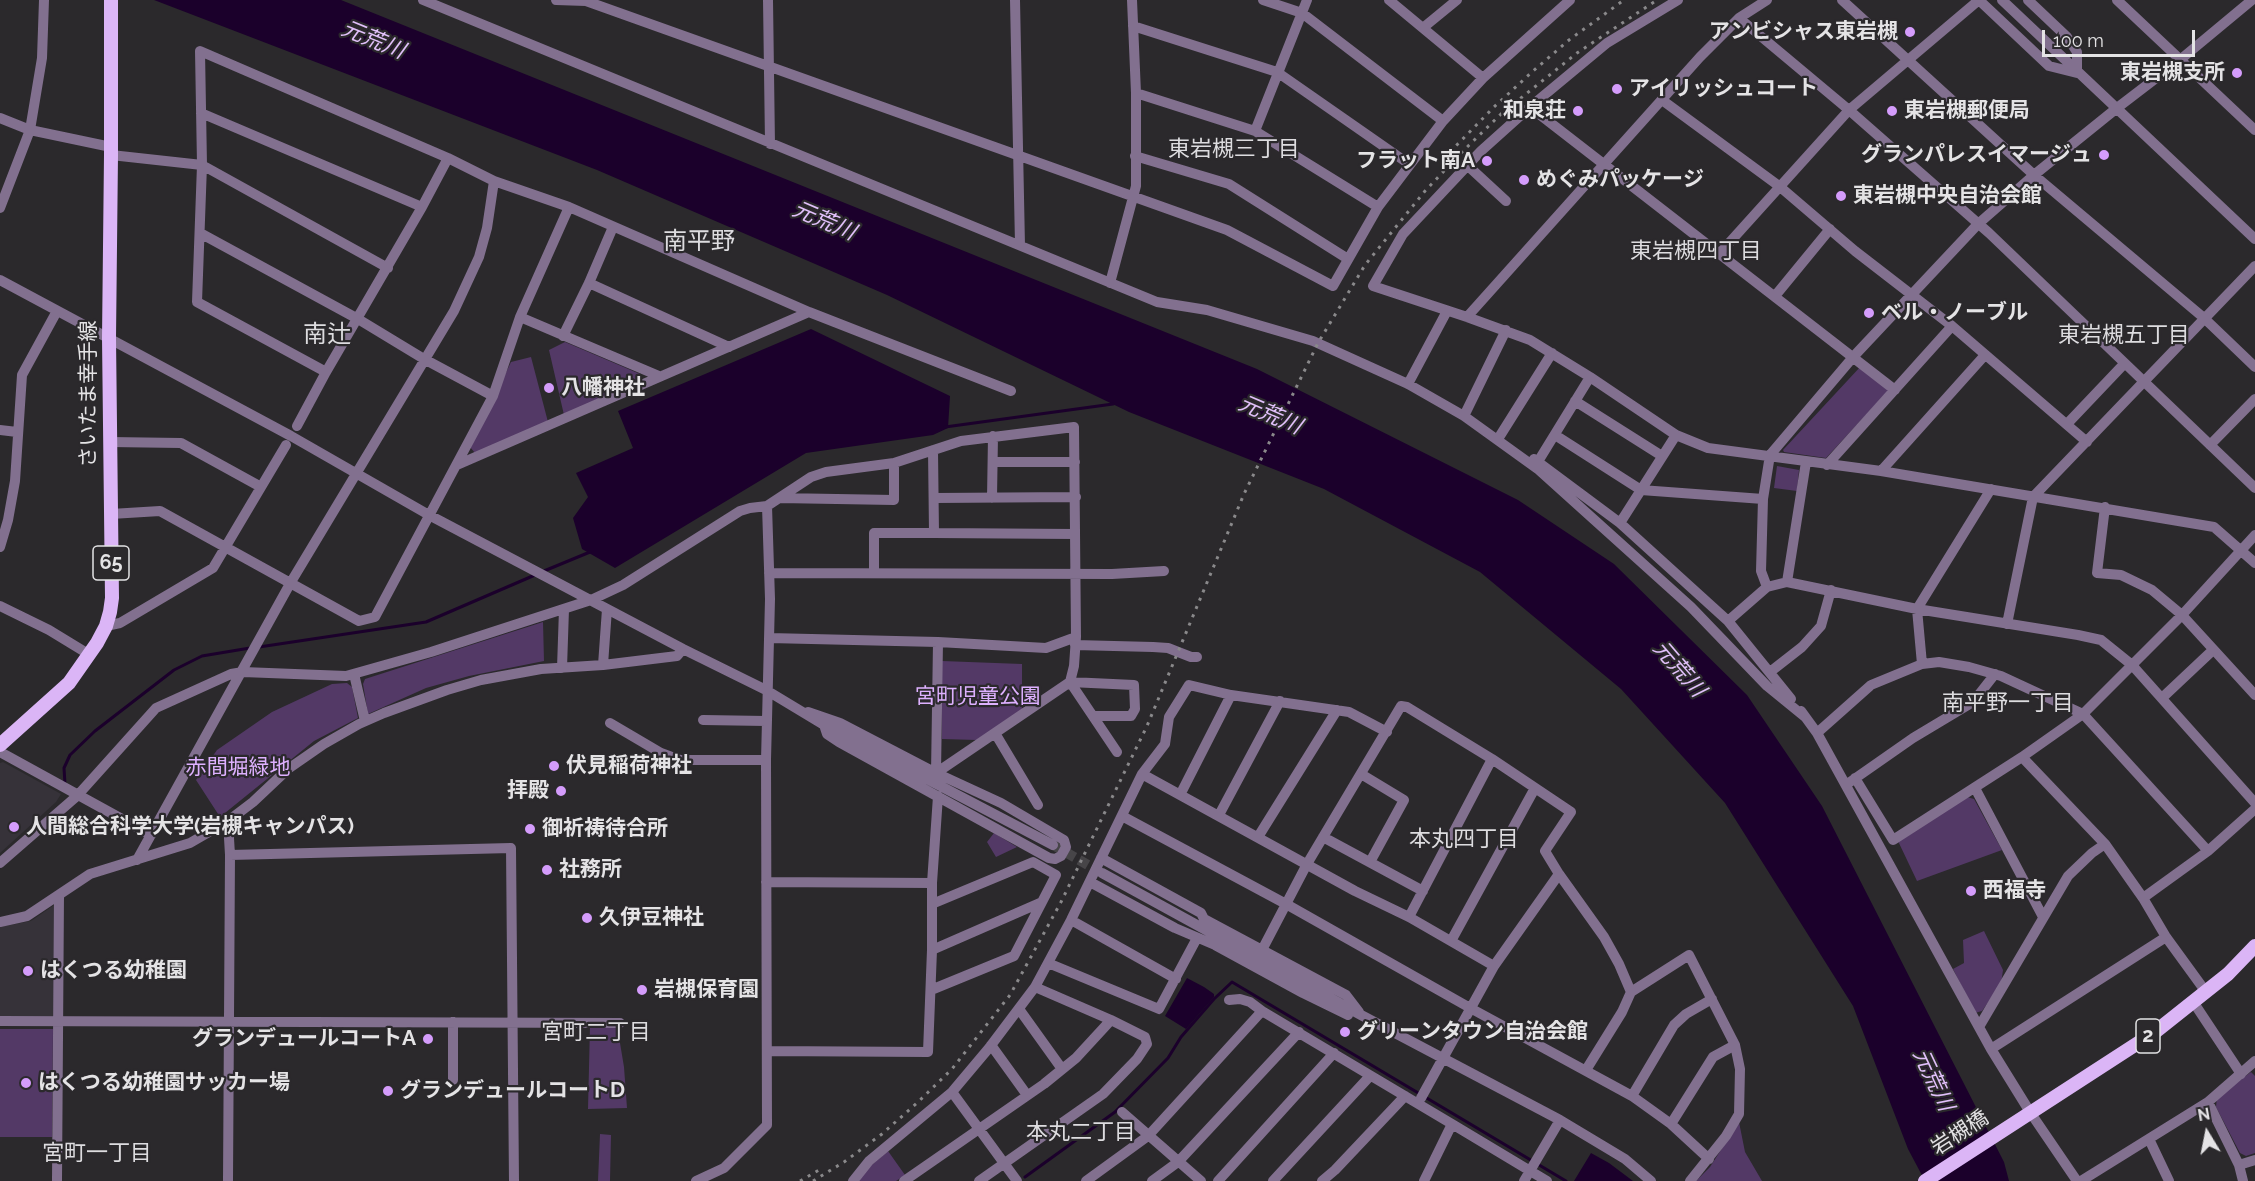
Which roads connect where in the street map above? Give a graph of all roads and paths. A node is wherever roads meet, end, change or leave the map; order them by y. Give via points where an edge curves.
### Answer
1 (45, 0) edge
2 (423, 0) edge
3 (556, 0) edge
4 (768, 0) edge
5 (1015, 0) edge
6 (1132, 0) edge
7 (1263, 0) edge
8 (1307, 0) edge
9 (1389, 0) edge
10 (1457, 0) edge
11 (1678, 0) edge
12 (1767, 0) edge
13 (1842, 0) edge
14 (1979, 0) edge
15 (2002, 0) edge
16 (2028, 0) edge
17 (2117, 0) edge
18 (2252, 0) edge
19 (109, 1) edge
20 (1565, 1) edge
21 (1302, 13) junction
22 (1738, 18) junction
23 (1133, 26) junction
24 (1424, 27) junction
25 (2181, 59) junction
26 (1906, 60) junction
27 (769, 68) junction
28 (1277, 72) junction
29 (2078, 73) junction
30 (1483, 78) junction
31 (1136, 93) junction
32 (1662, 100) junction
33 (1530, 107) junction
34 (2117, 108) junction
35 (1849, 110) junction
36 (201, 113) junction
37 (0, 118) edge
38 (1443, 121) junction
39 (30, 130) junction
40 (2255, 130) edge
41 (1255, 131) junction
42 (770, 144) junction
43 (111, 151) junction
44 (1018, 155) junction
45 (1135, 156) junction
46 (448, 158) junction
47 (1409, 164) junction
48 (202, 165) junction
49 (1467, 165) junction
50 (1604, 166) junction
51 (2034, 175) junction
52 (494, 182) junction
53 (1779, 186) junction
54 (1134, 197) junction
55 (1506, 201) dead end
56 (422, 207) junction
57 (569, 207) junction
58 (1378, 207) junction
59 (0, 208) edge
60 (1978, 224) junction
61 (613, 227) junction
62 (1830, 229) junction
63 (200, 233) junction
64 (2255, 239) edge
65 (1020, 245) junction
66 (1720, 253) junction
67 (1348, 259) junction
68 (2255, 266) edge
69 (388, 268) junction
70 (0, 280) edge
71 (1110, 283) junction
72 (589, 284) junction
73 (1911, 294) junction
74 (1775, 296) junction
75 (1447, 310) junction
76 (57, 311) junction
77 (809, 312) junction
78 (520, 317) junction
79 (1467, 317) junction
80 (358, 318) junction
81 (2204, 318) junction
82 (1953, 327) junction
83 (1506, 330) junction
84 (563, 336) junction
85 (109, 338) junction
86 (729, 347) junction
87 (1552, 353) junction
88 (1984, 355) junction
89 (1854, 356) junction
90 (424, 359) junction
91 (2124, 364) junction
92 (2255, 367) edge
93 (326, 372) junction
94 (658, 376) junction
95 (1590, 377) junction
96 (2143, 381) junction
97 (1408, 384) junction
98 (1895, 390) junction
99 (1011, 391) dead end
100 (493, 396) junction
101 (2255, 399) edge
102 (1575, 401) junction
103 (1464, 416) junction
104 (2067, 424) junction
105 (297, 426) dead end
106 (0, 430) edge
107 (17, 432) junction
108 (1555, 435) junction
109 (1676, 435) junction
110 (993, 436) junction
111 (1498, 439) junction
112 (110, 442) junction
113 (2087, 442) junction
114 (286, 445) dead end
115 (2210, 445) junction
116 (933, 450) junction
117 (1520, 455) junction
118 (1770, 455) junction
119 (1662, 456) junction
120 (1539, 460) junction
121 (993, 462) junction
122 (1076, 462) junction
123 (1806, 462) junction
124 (894, 463) junction
125 (457, 465) junction
126 (1827, 465) junction
127 (1881, 471) junction
128 (357, 473) junction
129 (261, 487) junction
130 (2255, 488) edge
131 (1991, 489) junction
132 (1641, 490) junction
133 (1076, 497) junction
134 (2033, 497) junction
135 (779, 498) junction
136 (934, 498) junction
137 (992, 498) junction
138 (1763, 499) junction
139 (767, 506) junction
140 (2105, 507) junction
141 (111, 514) junction
142 (429, 515) junction
143 (1620, 523) junction
144 (934, 533) junction
145 (1075, 534) junction
146 (2255, 535) edge
147 (225, 546) junction
148 (0, 547) edge
149 (2241, 549) junction
150 (2255, 563) edge
151 (1164, 571) dead end
152 (874, 572) junction
153 (769, 573) junction
154 (1075, 574) junction
155 (291, 582) junction
156 (1787, 582) junction
157 (1767, 586) junction
158 (1831, 590) junction
159 (591, 600) junction
160 (0, 606) edge
161 (564, 609) junction
162 (607, 609) junction
163 (1917, 609) junction
164 (2182, 615) junction
165 (1728, 621) junction
166 (2007, 624) junction
167 (106, 626) junction
168 (769, 638) junction
169 (1076, 641) junction
170 (938, 642) junction
171 (682, 649) junction
172 (2213, 650) junction
173 (90, 655) junction
174 (1197, 657) dead end
175 (1922, 664) junction
176 (603, 665) junction
177 (2132, 665) junction
178 (562, 668) junction
179 (243, 672) junction
180 (1770, 672) junction
181 (354, 674) junction
182 (1995, 674) junction
183 (1070, 682) junction
184 (766, 690) junction
185 (2253, 690) edge
186 (1231, 695) junction
187 (2162, 698) junction
188 (1280, 701) junction
189 (1336, 710) junction
190 (799, 711) junction
191 (2083, 714) junction
192 (1093, 716) junction
193 (1805, 717) junction
194 (703, 720) dead end
195 (364, 721) junction
196 (766, 721) junction
197 (610, 723) dead end
198 (824, 725) junction
199 (1387, 732) junction
200 (994, 733) junction
201 (1817, 733) junction
202 (0, 745) edge
203 (0, 752) edge
204 (1117, 752) dead end
205 (2022, 758) junction
206 (1492, 759) junction
207 (766, 760) junction
208 (936, 773) junction
209 (1142, 774) junction
210 (1361, 774) junction
211 (1856, 778) junction
212 (1845, 786) junction
213 (1535, 788) junction
214 (1975, 788) junction
215 (1180, 795) junction
216 (77, 796) junction
217 (938, 796) junction
218 (2255, 803) edge
219 (1038, 805) dead end
220 (2255, 809) edge
221 (1219, 815) junction
222 (1122, 816) junction
223 (228, 821) junction
224 (151, 835) junction
225 (1258, 837) junction
226 (1323, 837) junction
227 (2105, 844) junction
228 (1053, 845) tunnel mouth
229 (2208, 851) junction
230 (230, 855) junction
231 (1101, 858) junction
232 (137, 860) junction
233 (1370, 862) junction
234 (0, 863) edge
235 (1307, 864) junction
236 (1102, 873) tunnel mouth
237 (1559, 874) junction
238 (766, 882) junction
239 (1090, 882) junction
240 (932, 883) junction
241 (1423, 891) junction
242 (59, 895) junction
243 (2143, 898) junction
244 (1042, 902) junction
245 (932, 904) junction
246 (1286, 904) junction
247 (1409, 917) junction
248 (2043, 917) junction
249 (1071, 920) junction
250 (0, 922) edge
251 (2166, 937) junction
252 (1197, 938) junction
253 (1451, 941) junction
254 (2255, 946) edge
255 (932, 950) junction
256 (1262, 950) junction
257 (1048, 963) junction
258 (1494, 966) junction
259 (1176, 979) junction
260 (1035, 987) junction
261 (931, 990) junction
262 (1631, 992) junction
263 (2206, 992) junction
264 (1712, 999) junction
265 (1229, 1000) dead end
266 (2194, 1003) junction
267 (1019, 1009) junction
268 (1472, 1009) junction
269 (1262, 1011) junction
270 (1361, 1015) junction
271 (1111, 1020) junction
272 (0, 1021) edge
273 (511, 1021) junction
274 (1372, 1021) junction
275 (58, 1022) junction
276 (453, 1022) junction
277 (228, 1023) junction
278 (620, 1023) dead end
279 (1979, 1027) junction
280 (1299, 1032) junction
281 (991, 1045) junction
282 (1735, 1045) junction
283 (1990, 1049) junction
284 (767, 1051) junction
285 (1334, 1053) junction
286 (1444, 1059) junction
287 (2255, 1061) edge
288 (1062, 1069) junction
289 (1586, 1070) junction
290 (2241, 1074) junction
291 (1370, 1076) junction
292 (453, 1080) dead end
293 (951, 1092) junction
294 (1027, 1095) junction
295 (1405, 1096) junction
296 (1632, 1096) junction
297 (1421, 1098) dead end
298 (2208, 1102) junction
299 (1122, 1112) dead end
300 (2030, 1112) junction
301 (1560, 1120) junction
302 (1452, 1124) junction
303 (1671, 1124) junction
304 (980, 1128) junction
305 (1148, 1136) junction
306 (2149, 1139) junction
307 (1709, 1159) junction
308 (2255, 1160) edge
309 (1178, 1162) junction
310 (1004, 1163) junction
311 (1534, 1165) junction
312 (2239, 1165) junction
313 (1278, 1179) edge
314 (57, 1181) edge
315 (228, 1181) edge
316 (513, 1181) edge
317 (696, 1181) edge
318 (853, 1181) edge
319 (904, 1181) edge
320 (979, 1181) edge
321 (1017, 1181) edge
322 (1086, 1181) edge
323 (1152, 1181) edge
324 (1201, 1181) edge
325 (1218, 1181) edge
326 (1322, 1181) edge
327 (1424, 1181) edge
328 (1524, 1181) edge
329 (1547, 1181) edge
330 (1651, 1181) edge
331 (1690, 1181) edge
332 (1925, 1181) edge
333 (2079, 1181) edge
334 (2169, 1181) edge
335 (2243, 1181) edge

1 - 39 street via 42,58
2 - 42 street
3 - 27 street via 586,1
4 - 27 street
5 - 44 street
6 - 23 street
7 - 21 street
8 - 21 street
9 - 24 street
10 - 24 street
11 - 33 street via 1607,43
12 - 22 street
13 - 26 street
14 - 26 street
14 - 29 street via 2049,66
15 - 29 street
16 - 29 street via 2067,36 2077,52
17 - 25 street
18 - 25 street
19 - 43 main road, さいたま幸手線 / 65
20 - 30 street
21 - 28 street
21 - 38 street
22 - 32 street
22 - 35 street
23 - 28 street
23 - 31 street
24 - 30 street
25 - 34 street
25 - 40 street
26 - 35 street
26 - 51 street
27 - 42 street
27 - 44 street
28 - 41 street
28 - 47 street
29 - 34 street
30 - 38 street
31 - 41 street
31 - 45 street
32 - 50 street
32 - 53 street
33 - 49 street
33 - 50 street
34 - 51 street
34 - 64 street
35 - 53 street
35 - 60 street
36 - 46 street via 200,51
36 - 48 street
36 - 56 street
37 - 39 street
38 - 47 street
39 - 43 street
39 - 59 street
41 - 58 street
42 - 65 street
43 - 48 street
43 - 85 main road, さいたま幸手線 / 65
44 - 54 street
44 - 65 street
45 - 54 street
45 - 67 street via 1228,184
46 - 52 street
46 - 56 street
47 - 58 street
48 - 63 street
48 - 69 street
49 - 55 street
49 - 75 street via 1403,234 1373,286
50 - 66 street
50 - 79 street
51 - 60 street
51 - 81 street
52 - 57 street
52 - 90 street via 479,257 454,311
53 - 62 street
53 - 66 street
54 - 67 street via 1227,230 1333,286
54 - 71 street
56 - 69 street
57 - 61 street
57 - 78 street
58 - 67 street
60 - 73 street
60 - 91 street
61 - 72 street
61 - 77 street
62 - 73 street
62 - 74 street
63 - 80 street
63 - 93 street via 197,302
65 - 71 street
66 - 74 street
68 - 81 street
69 - 80 street
70 - 76 street
71 - 97 street via 1157,302 1207,310 1313,341
72 - 84 street
72 - 86 street
73 - 82 street
73 - 89 street
74 - 89 street
75 - 79 street
75 - 97 street
76 - 85 street
76 - 107 street via 22,375
77 - 86 street
77 - 99 street
78 - 84 street
78 - 100 street
79 - 83 street
80 - 90 street
80 - 93 street
81 - 92 street
81 - 96 street
82 - 88 street
82 - 98 street
83 - 87 street
83 - 103 street
84 - 94 street
85 - 112 main road, さいたま幸手線 / 65
85 - 128 street
86 - 94 street
87 - 95 street
87 - 111 street
88 - 104 street
88 - 127 street
89 - 98 street
89 - 118 street
90 - 100 street
90 - 128 street
91 - 96 street
91 - 104 street
93 - 105 street
94 - 125 street
95 - 102 street
95 - 109 street
96 - 113 street
96 - 115 street
97 - 103 street
98 - 126 street
100 - 125 street
101 - 115 street
102 - 108 street
102 - 119 street
103 - 111 street
104 - 113 street
106 - 107 street
107 - 148 street via 15,481
108 - 120 street
108 - 132 street
109 - 118 street via 1708,448
109 - 119 street
110 - 116 street
110 - 121 street
110 - 122 street via 1074,427
111 - 117 street
112 - 129 street via 181,442
112 - 141 main road, さいたま幸手線 / 65
113 - 134 street
114 - 129 street
115 - 130 street
116 - 124 street
116 - 136 street
117 - 120 street
117 - 193 street via 1691,607 1767,686
118 - 123 street
118 - 138 street
119 - 132 street
120 - 143 street
121 - 122 street
121 - 137 street
122 - 133 street
123 - 126 street
123 - 156 street
124 - 135 street via 826,472
124 - 135 street via 894,500
125 - 142 street
126 - 127 street
127 - 131 street
128 - 142 street
128 - 155 street
129 - 147 street
131 - 134 street
131 - 163 street
132 - 138 street
132 - 143 street
133 - 137 street
133 - 145 street
134 - 140 street
134 - 166 street
135 - 139 street
136 - 137 street
136 - 144 street
138 - 157 street via 1761,571
139 - 153 street
139 - 159 street via 740,511 623,585
140 - 149 street via 2214,527
140 - 164 street via 2097,573 2121,575 2152,590
141 - 147 street via 160,511
141 - 167 main road, さいたま幸手線 / 65 via 112,598
142 - 155 street via 375,617 359,621
142 - 159 street
143 - 165 street
144 - 145 street
144 - 152 street via 874,533
145 - 154 street
146 - 149 street
147 - 155 street
147 - 167 street via 213,568 201,577 120,623
149 - 150 street
149 - 164 street
151 - 154 street
152 - 153 street
152 - 154 street
153 - 168 street
154 - 169 street
155 - 179 street
156 - 157 street
156 - 158 street
157 - 165 street
158 - 163 street
158 - 180 street via 1821,626
159 - 161 street
159 - 162 street
160 - 173 street
161 - 178 street
161 - 181 street
162 - 171 street
162 - 176 street
163 - 166 street
163 - 175 street
164 - 172 street
164 - 177 street
165 - 180 street
166 - 177 street via 2101,640
167 - 173 main road, さいたま幸手線 / 65
168 - 170 street
168 - 184 street
169 - 170 street via 1046,648
169 - 174 street via 1167,648
169 - 183 street
170 - 208 street
171 - 176 street via 677,656
171 - 184 street
172 - 185 street
172 - 187 street
173 - 202 main road, さいたま幸手線 / 65 via 58,694
175 - 182 street via 1939,662
175 - 201 street via 1871,685
176 - 178 street
177 - 187 street
177 - 191 street
178 - 195 street via 481,680
179 - 181 street
179 - 216 street via 156,708
179 - 224 street
180 - 193 street
181 - 195 street
182 - 191 street
182 - 211 street via 1973,702
183 - 192 street
183 - 192 street via 1134,685 1135,709 1131,716
183 - 200 street
184 - 190 street
184 - 196 street
186 - 188 street
186 - 209 street via 1189,685 1169,717 1165,744
186 - 215 street
187 - 218 street
188 - 189 street
188 - 221 street
189 - 199 street via 1349,712
189 - 225 street
190 - 198 street
190 - 208 street via 840,723
191 - 205 street
191 - 229 street
192 - 204 street
193 - 201 street
194 - 196 street
195 - 223 street via 288,770
196 - 207 street
197 - 207 street via 680,760
198 - 217 street via 827,734 839,742
198 - 228 street
199 - 206 street via 1401,706 1407,707
199 - 210 street
200 - 208 street
200 - 219 street
201 - 212 street
203 - 216 street
205 - 214 street
205 - 227 street
206 - 213 street
206 - 241 street
207 - 238 street
208 - 217 street via 1001,803 1064,840 1066,847 1061,856 1049,858
209 - 215 street
209 - 222 street
210 - 226 street
210 - 233 street via 1404,800
211 - 212 street
211 - 214 street via 1893,840
212 - 279 street
213 - 237 street via 1571,812 1545,852
213 - 253 street
214 - 248 street
215 - 221 street
216 - 224 street
216 - 234 street
217 - 240 street
220 - 229 street
221 - 225 street
222 - 231 street
222 - 246 street
223 - 230 street
223 - 232 street via 190,843
224 - 232 street
225 - 235 street
226 - 233 street
226 - 235 street
227 - 243 street
227 - 248 street via 2068,876
229 - 243 street
230 - 273 street via 511,848
230 - 277 street
231 - 239 street
231 - 256 street
232 - 242 street via 90,874
233 - 241 street
235 - 246 street
235 - 247 street
236 - 270 street
237 - 258 street
237 - 262 street via 1604,937
238 - 240 street
238 - 284 street
239 - 249 street
239 - 252 street
240 - 245 street
241 - 247 street
242 - 250 street via 27,916
242 - 275 street
243 - 251 street
244 - 245 street via 1056,874 1033,861
244 - 255 street
244 - 261 street via 1014,956
245 - 255 street
246 - 256 street
246 - 268 street
247 - 253 street
248 - 279 street
249 - 257 street
249 - 259 street
251 - 263 street
251 - 283 street
252 - 259 street
252 - 274 street via 1335,1009
253 - 258 street
254 - 263 main road, 2
255 - 261 street
256 - 270 street via 1346,995
257 - 259 street via 1159,1009
257 - 260 street
258 - 268 street
260 - 267 street
260 - 271 street
261 - 284 street via 928,1052
262 - 264 street via 1689,955
262 - 289 street
263 - 266 main road, 2
264 - 282 street
264 - 296 street via 1674,1025
265 - 269 street via 1250,1002
266 - 290 street
266 - 300 main road, 2
267 - 281 street
267 - 288 street
268 - 286 street
268 - 289 street
269 - 280 street
269 - 305 street
270 - 274 street
271 - 288 street
271 - 310 street via 1145,1037 1148,1044 1137,1059 1103,1094
272 - 275 street
273 - 276 street
273 - 278 street
273 - 316 street
274 - 286 street
275 - 277 street
275 - 314 street
276 - 277 street
276 - 292 street
277 - 315 street
279 - 283 street
280 - 285 street
280 - 309 street
281 - 293 street
281 - 294 street
282 - 303 street via 1713,1057
282 - 307 street via 1740,1069 1739,1114
283 - 300 street
284 - 317 street via 766,1125 724,1168
285 - 291 street
285 - 325 street
286 - 297 street
286 - 301 street
287 - 290 street
288 - 294 street
289 - 296 street
290 - 298 street
291 - 295 street
291 - 313 street
293 - 304 street
293 - 318 street via 869,1161
294 - 304 street
295 - 302 street
295 - 326 street
296 - 303 street
298 - 306 street
298 - 312 street
299 - 305 street
300 - 332 main road, 岩槻橋 / 2
300 - 333 street
301 - 311 street
301 - 330 street via 1625,1159
302 - 311 street
302 - 327 street
303 - 307 street
304 - 310 street
304 - 319 street
305 - 309 street
305 - 322 street
306 - 333 street
306 - 334 street
307 - 331 street
308 - 312 street
309 - 323 street
309 - 324 street
310 - 320 street
310 - 321 street
311 - 328 street
311 - 329 street
312 - 335 street

